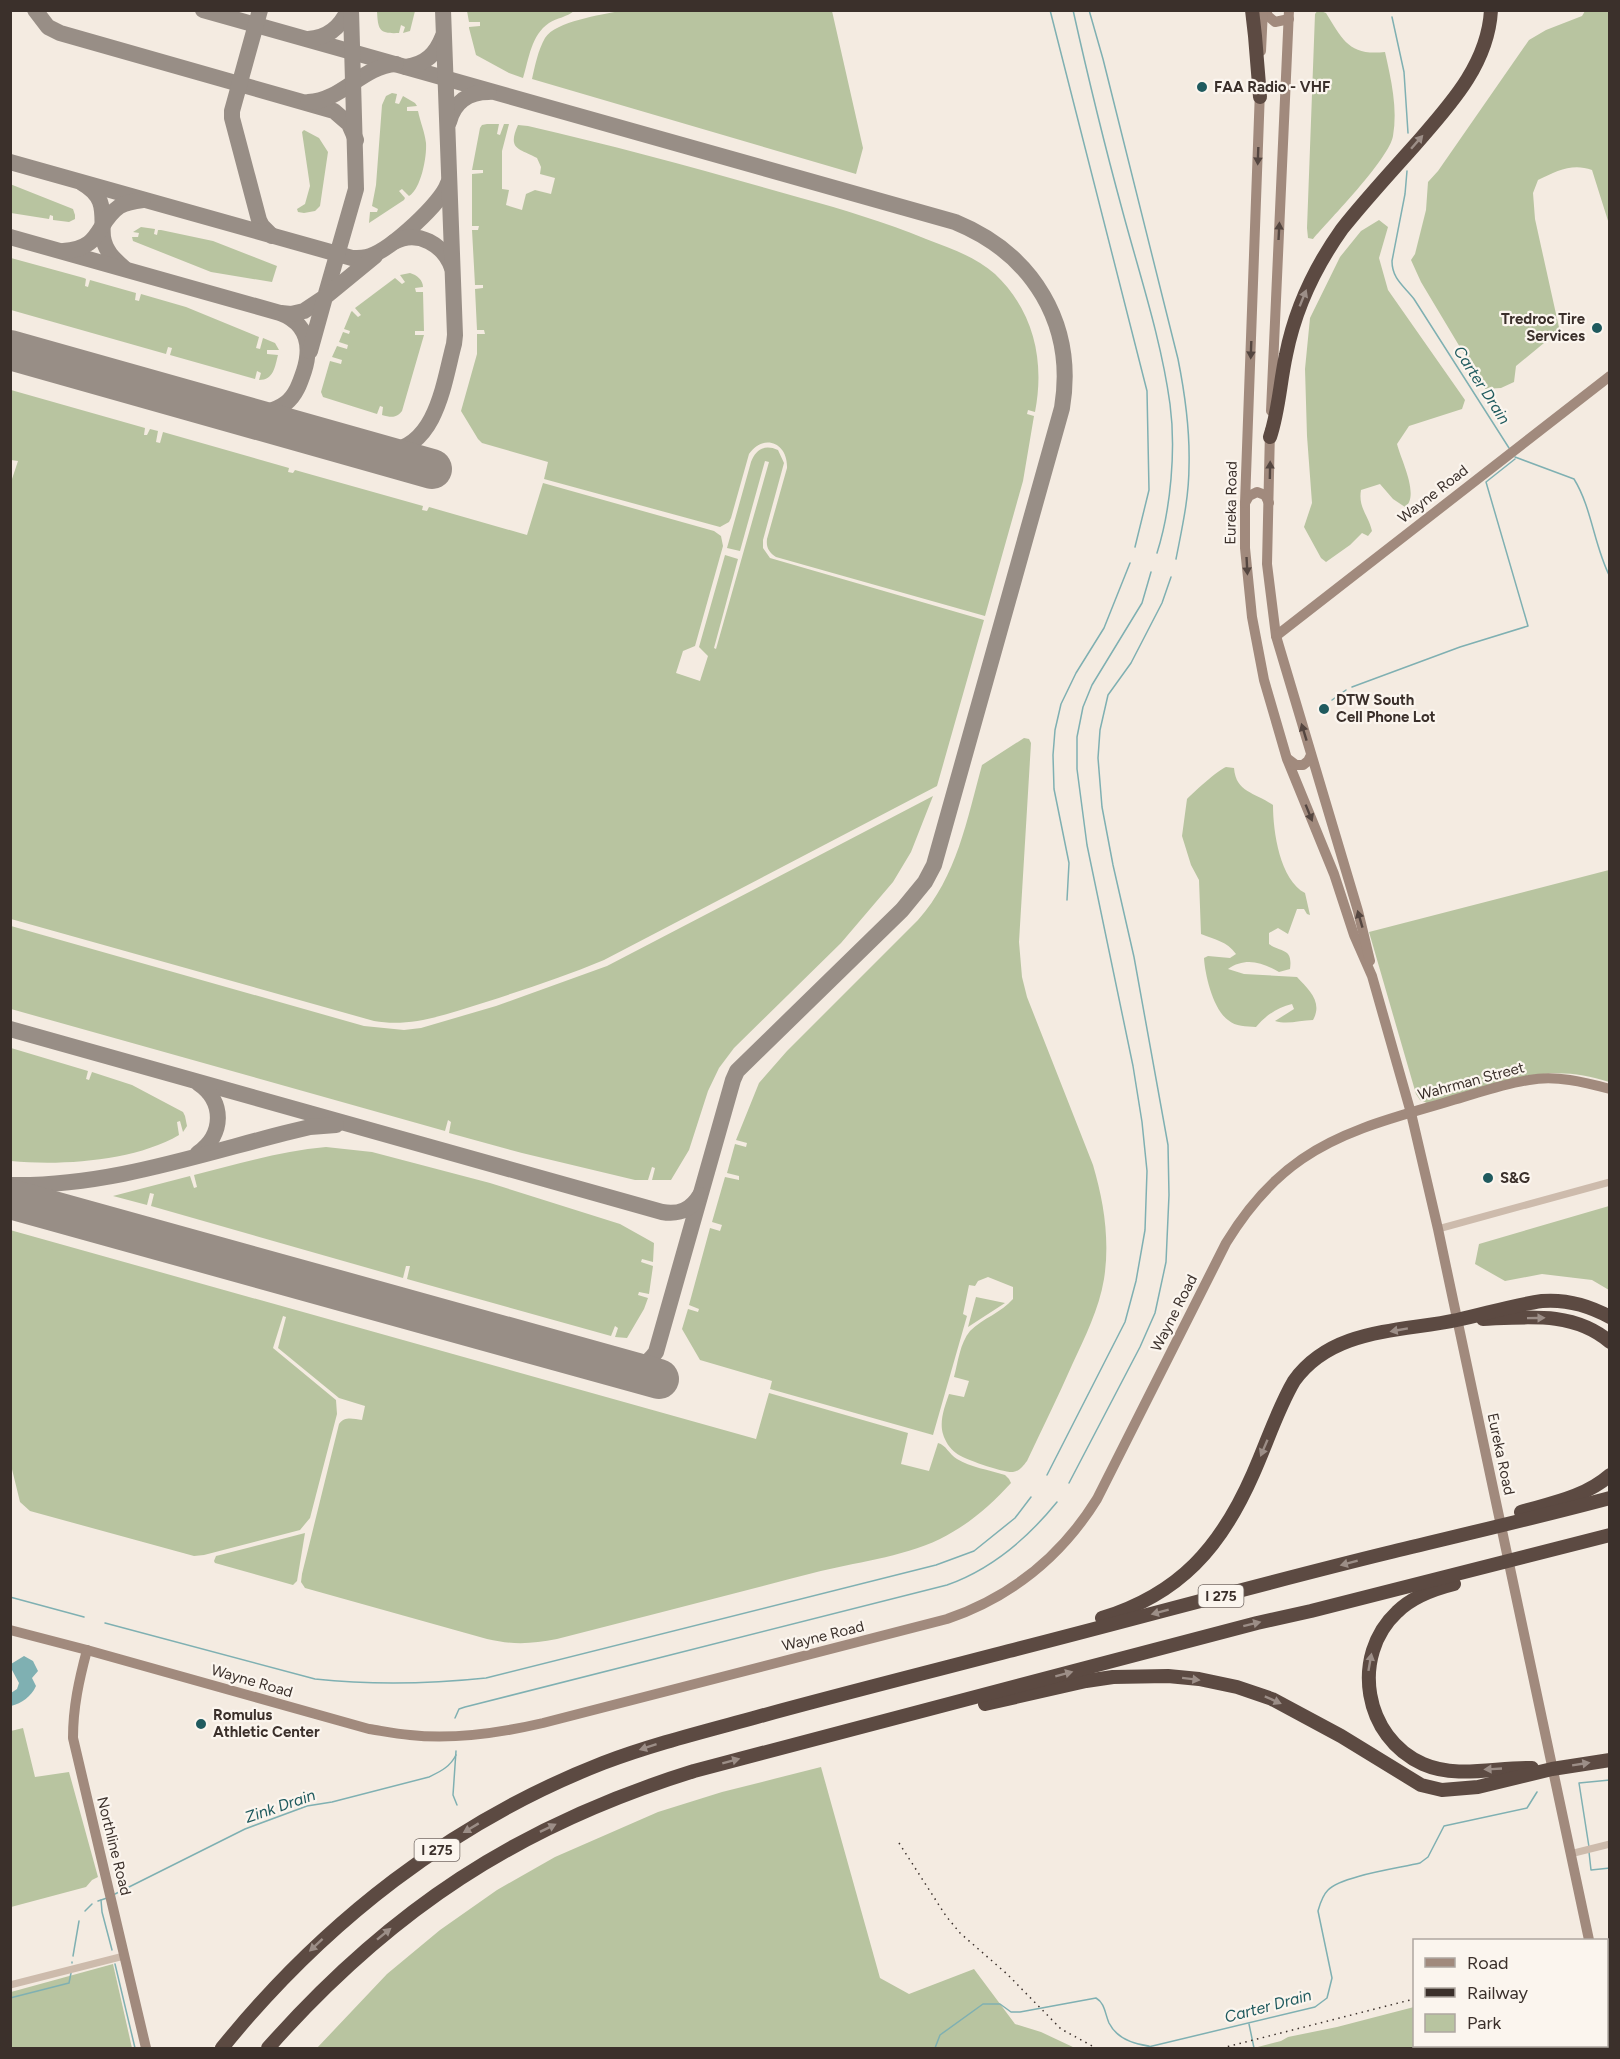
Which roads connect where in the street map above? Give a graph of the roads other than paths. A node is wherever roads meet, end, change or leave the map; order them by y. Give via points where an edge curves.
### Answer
1 (1252, 10) edge
2 (1264, 10) edge
3 (1491, 10) edge
4 (1289, 15) edge
5 (1260, 97) junction
6 (1610, 376) edge
7 (1270, 436) junction
8 (1245, 503) junction
9 (1269, 503) junction
10 (1276, 636) junction
11 (1311, 754) junction
12 (1287, 759) junction
13 (1372, 976) junction
14 (1610, 1089) edge
15 (1411, 1113) junction
16 (1610, 1182) edge
17 (1438, 1229) junction
18 (1610, 1317) edge
19 (1457, 1320) junction
20 (1610, 1342) edge
21 (1610, 1475) edge
22 (1610, 1498) edge
23 (1610, 1535) edge
24 (1385, 1554) junction
25 (10, 1630) edge
26 (87, 1650) junction
27 (832, 1697) junction
28 (844, 1731) junction
29 (1610, 1760) edge
30 (1552, 1769) junction
31 (1610, 1844) edge
32 (1570, 1854) junction
33 (1589, 1939) edge
34 (124, 1956) junction
35 (10, 1985) edge
36 (146, 2049) edge
37 (222, 2049) edge
38 (268, 2049) edge

1 - 5 highway
2 - 4 main road via 1275,22
2 - 5 main road, Eureka Road
7 -> 3 highway via 1292,328 1327,249 1467,81 1486,40
7 -> 4 main road, Eureka Road
5 -> 8 main road, Eureka Road
6 - 10 main road, Wayne Road
9 -> 7 main road, Eureka Road
8 - 9 main road via 1257,492 1265,495
8 -> 12 main road, Eureka Road via 1253,626
9 - 10 main road, Eureka Road via 1268,582
11 -> 10 main road, Eureka Road
11 - 12 main road via 1303,765
13 -> 11 main road, Eureka Road via 1365,937
12 -> 13 main road, Eureka Road
13 - 15 main road, Eureka Road
14 - 15 main road, Wahrman Street via 1577,1080 1530,1079
15 - 17 main road, Eureka Road
15 - 26 main road, Wayne Road via 1326,1144 1262,1193 1226,1243 1090,1509 1064,1544 1037,1570 975,1609 934,1623 543,1723 449,1736 412,1736 369,1729
16 - 17 street
17 - 19 main road, Eureka Road
18 - 19 highway via 1583,1304 1556,1300
19 -> 20 highway via 1572,1321
19 -> 27 highway via 1349,1340 1324,1351 1308,1364 1291,1387 1227,1526 1196,1564 1146,1601 1085,1624 907,1672
19 - 30 main road, Eureka Road
21 - 24 highway via 1573,1497 1440,1534
22 - 24 highway, I 275
28 -> 23 highway, I 275
30 -> 23 highway via 1454,1771 1423,1764 1404,1752 1387,1736 1374,1714 1369,1693 1374,1645 1397,1611 1415,1598
24 -> 27 highway, I 275
25 - 26 main road, Wayne Road
26 - 34 main road, Northline Road via 76,1696 73,1738
27 -> 37 highway, I 275 via 623,1756 544,1789 474,1826 399,1876 330,1932
28 -> 30 highway via 1086,1681 1168,1676 1237,1687 1272,1699 1432,1788 1466,1789
38 -> 28 highway, I 275 via 379,1938 447,1886 521,1841 652,1784
30 -> 29 highway
30 - 32 main road, Eureka Road
31 - 32 street
32 - 33 main road, Eureka Road
34 - 35 street
34 - 36 main road, Northline Road

